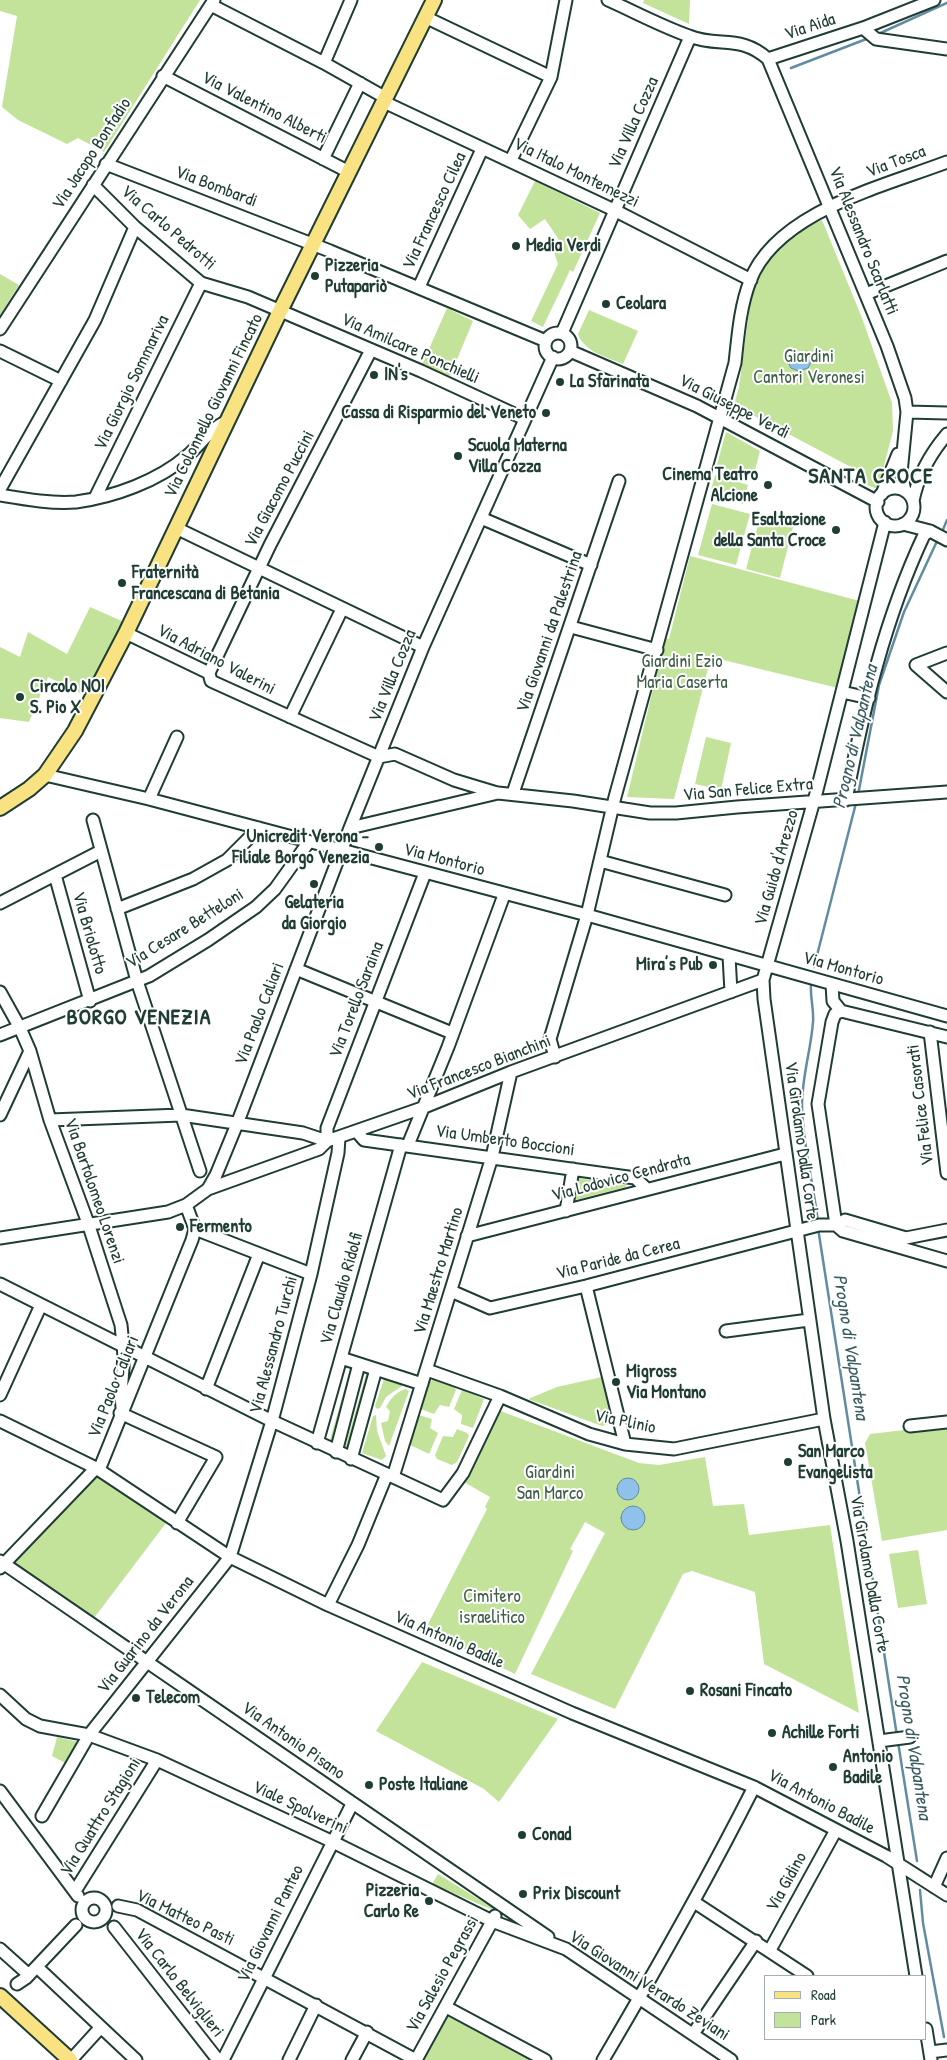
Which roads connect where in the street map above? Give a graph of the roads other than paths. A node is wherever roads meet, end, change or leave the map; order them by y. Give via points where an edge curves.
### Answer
1 (351, 0) edge
2 (434, 0) edge
3 (566, 0) edge
4 (608, 0) edge
5 (934, 0) edge
6 (212, 2) edge
7 (634, 6) edge
8 (426, 17) junction
9 (863, 28) junction
10 (690, 37) junction
11 (947, 49) edge
12 (768, 59) junction
13 (324, 63) junction
14 (163, 76) junction
15 (551, 77) junction
16 (360, 84) junction
17 (385, 100) junction
18 (482, 149) junction
19 (323, 158) junction
20 (511, 160) junction
21 (947, 162) edge
22 (106, 164) junction
23 (349, 172) junction
24 (93, 185) junction
25 (830, 206) junction
26 (614, 210) junction
27 (135, 227) junction
28 (314, 244) junction
29 (947, 261) edge
30 (751, 280) junction
31 (201, 283) junction
32 (420, 287) junction
33 (866, 294) junction
34 (280, 311) junction
35 (0, 329) edge
36 (562, 333) junction
37 (546, 340) junction
38 (371, 350) junction
39 (0, 351) edge
40 (570, 351) junction
41 (553, 357) junction
42 (61, 381) junction
43 (907, 412) junction
44 (947, 413) edge
45 (720, 417) junction
46 (525, 419) junction
47 (227, 421) junction
48 (947, 434) edge
49 (902, 440) junction
50 (619, 481) dead end
51 (0, 489) edge
52 (905, 491) junction
53 (0, 495) edge
54 (95, 498) junction
55 (880, 498) junction
56 (913, 505) junction
57 (481, 518) junction
58 (885, 522) junction
59 (903, 524) junction
60 (176, 528) junction
61 (932, 532) junction
62 (947, 539) edge
63 (591, 565) junction
64 (260, 568) junction
65 (342, 609) junction
66 (571, 627) junction
67 (126, 633) junction
68 (423, 647) junction
69 (657, 650) junction
70 (947, 653) edge
71 (209, 673) junction
72 (842, 692) junction
73 (947, 692) edge
74 (869, 698) junction
75 (290, 717) junction
76 (177, 737) dead end
77 (378, 757) junction
78 (45, 775) junction
79 (454, 780) junction
80 (947, 792) edge
81 (498, 793) junction
82 (513, 793) junction
83 (149, 799) junction
84 (468, 800) junction
85 (847, 800) junction
86 (814, 802) junction
87 (613, 806) junction
88 (0, 808) edge
89 (93, 820) dead end
90 (259, 828) junction
91 (350, 828) junction
92 (308, 843) junction
93 (342, 850) junction
94 (101, 851) junction
95 (600, 862) junction
96 (425, 873) junction
97 (55, 875) junction
98 (504, 894) junction
99 (725, 895) dead end
100 (0, 903) edge
101 (117, 909) junction
102 (587, 915) junction
103 (729, 956) junction
104 (767, 966) junction
105 (296, 969) junction
106 (763, 980) junction
107 (137, 981) junction
108 (832, 984) junction
109 (0, 992) edge
110 (731, 992) junction
111 (90, 1001) junction
112 (375, 1002) junction
113 (841, 1011) junction
114 (947, 1016) edge
115 (20, 1028) junction
116 (930, 1032) junction
117 (452, 1033) junction
118 (0, 1034) edge
119 (947, 1037) edge
120 (30, 1051) junction
121 (555, 1057) junction
122 (511, 1072) junction
123 (422, 1108) junction
124 (0, 1114) edge
125 (181, 1115) junction
126 (50, 1120) junction
127 (237, 1124) junction
128 (357, 1132) junction
129 (339, 1138) junction
130 (326, 1141) junction
131 (405, 1145) junction
132 (785, 1154) junction
133 (492, 1157) junction
134 (573, 1169) junction
135 (200, 1171) dead end
136 (947, 1174) edge
137 (208, 1189) junction
138 (647, 1189) junction
139 (186, 1206) junction
140 (566, 1211) junction
141 (88, 1223) junction
142 (836, 1225) junction
143 (195, 1228) junction
144 (947, 1230) edge
145 (796, 1231) junction
146 (467, 1236) junction
147 (0, 1238) edge
148 (259, 1254) junction
149 (947, 1260) edge
150 (311, 1274) junction
151 (0, 1284) edge
152 (586, 1286) junction
153 (451, 1291) junction
154 (41, 1305) junction
155 (809, 1320) junction
156 (726, 1331) dead end
157 (124, 1348) junction
158 (341, 1358) junction
159 (144, 1359) junction
160 (360, 1364) junction
161 (376, 1369) junction
162 (427, 1370) junction
163 (422, 1384) junction
164 (206, 1389) junction
165 (0, 1395) edge
166 (500, 1396) junction
167 (121, 1411) junction
168 (824, 1419) junction
169 (0, 1421) edge
170 (272, 1421) junction
171 (947, 1422) edge
172 (910, 1426) dead end
173 (317, 1443) junction
174 (625, 1444) junction
175 (336, 1452) junction
176 (351, 1459) junction
177 (98, 1469) junction
178 (390, 1476) junction
179 (177, 1523) junction
180 (230, 1557) junction
181 (1, 1564) edge
182 (328, 1605) junction
183 (146, 1661) junction
184 (0, 1695) edge
185 (90, 1735) junction
186 (910, 1737) dead end
187 (879, 1741) junction
188 (157, 1760) junction
189 (754, 1786) junction
190 (0, 1791) edge
191 (352, 1804) junction
192 (42, 1816) dead end
193 (836, 1830) junction
194 (331, 1841) junction
195 (947, 1858) edge
196 (898, 1864) junction
197 (934, 1887) junction
198 (947, 1895) edge
199 (81, 1902) junction
200 (694, 1902) junction
201 (501, 1906) junction
202 (103, 1907) junction
203 (93, 1921) junction
204 (492, 1921) junction
205 (76, 1925) junction
206 (114, 1927) junction
207 (756, 1941) junction
208 (0, 1949) edge
209 (566, 1949) junction
210 (770, 1950) junction
211 (33, 1971) junction
212 (806, 1975) edge
213 (916, 1975) edge
214 (264, 1977) junction
215 (17, 1984) dead end
216 (0, 1996) edge
217 (640, 1999) junction
218 (316, 2005) junction
219 (446, 2007) junction
220 (101, 2028) junction
221 (367, 2032) junction
222 (693, 2034) junction
223 (927, 2035) edge
224 (947, 2050) edge
225 (931, 2056) edge
226 (70, 2060) edge
227 (136, 2060) edge
228 (218, 2060) edge
229 (223, 2060) edge
230 (289, 2060) edge
231 (352, 2060) edge
232 (416, 2060) edge
233 (545, 2060) edge
234 (604, 2060) edge
235 (731, 2060) edge

1 - 13 street
2 - 8 main road, Via Colonnello Giovanni Fincato
3 - 15 street
4 - 7 street
5 - 9 street, Via Aida
6 - 13 street, Via Italo Montemezzi
6 - 14 street, Via Jacopo Bonfadio
7 - 10 street
8 - 15 street
8 - 17 main road, Via Colonnello Giovanni Fincato
9 - 11 street, Via Aida via 876,39
9 - 12 street, Via Aida
10 - 12 street via 711,42 738,42
10 - 26 street, Via Villa Cozza
12 - 25 street, Via Alessandro Scarlatti
13 - 16 street, Via Italo Montemezzi
14 - 19 street, Via Valentino Alberti
14 - 22 street, Via Jacopo Bonfadio
15 - 20 street
16 - 17 street, Via Italo Montemezzi
16 - 19 street
17 - 18 street, Via Italo Montemezzi
17 - 23 main road, Via Colonnello Giovanni Fincato
18 - 20 street, Via Italo Montemezzi
18 - 32 street, Via Francesco Cilea
19 - 23 street, Via Valentino Alberti
20 - 26 street, Via Italo Montemezzi
21 - 25 street, Via Tosca
22 - 24 street, Via Jacopo Bonfadio
22 - 28 street, Via Bombardi
23 - 28 main road, Via Colonnello Giovanni Fincato
24 - 27 street, Via Carlo Pedrotti
24 - 35 street, Via Jacopo Bonfadio
25 - 30 street, Via Tosca via 783,234 768,249
25 - 33 street, Via Alessandro Scarlatti
26 - 30 street, Via Italo Montemezzi
26 - 36 street, Via Villa Cozza
27 - 31 street, Via Carlo Pedrotti
27 - 42 street via 95,320
28 - 32 street
28 - 34 main road, Via Colonnello Giovanni Fincato
29 - 33 street
30 - 45 street, Via Tosca via 742,311 736,363
31 - 34 street, Via Carlo Pedrotti via 248,297
31 - 54 street, Via Giorgio Sommariva
32 - 37 street
33 - 43 street, Via Alessandro Scarlatti via 905,398
34 - 38 street, Via Amilcare Ponchielli
34 - 47 main road, Via Colonnello Giovanni Fincato
36 - 37 street via 553,334
36 - 40 street via 569,338
37 - 41 street via 546,348
38 - 46 street, Via Amilcare Ponchielli
38 - 64 street, Via Giacomo Puccini
39 - 42 street
40 - 41 street via 563,358
40 - 45 street, Via Giuseppe Verdi
41 - 46 street, Via Villa Cozza
42 - 51 street
43 - 44 street
43 - 49 street, Via Alessandro Scarlatti
45 - 55 street, Via Giuseppe Verdi
45 - 69 street, Via Tosca
46 - 57 street, Via Villa Cozza
47 - 54 street via 161,474 126,490
47 - 60 main road, Via Colonnello Giovanni Fincato
48 - 56 street via 919,477
49 - 52 street, Via Alessandro Scarlatti via 901,473
49 - 55 street, Via Alessandro Scarlatti
50 - 63 street, Via Giovanni da Palestrina
52 - 55 street via 893,489
52 - 56 street
53 - 54 street via 74,502
55 - 58 street via 878,513
56 - 59 street via 910,518
56 - 61 street
57 - 63 street
57 - 68 street, Via Villa Cozza
58 - 59 street
58 - 72 street, Via Guido d'Arezzo
59 - 61 street
60 - 64 street
60 - 67 main road, Via Colonnello Giovanni Fincato
61 - 62 street
61 - 74 street via 924,534 894,606
63 - 66 street, Via Giovanni da Palestrina
64 - 65 street
64 - 71 street, Via Giacomo Puccini
65 - 68 street
65 - 75 street, Via Adriano Valerini
66 - 69 street
66 - 82 street, Via Giovanni da Palestrina
67 - 71 street, Via Adriano Valerini
67 - 78 main road, Via Colonnello Giovanni Fincato via 75,731
68 - 77 street, Via Villa Cozza
69 - 87 street, Via Tosca
70 - 73 street via 916,665
71 - 75 street, Via Adriano Valerini via 211,682
72 - 74 street
72 - 86 street, Via Guido d'Arezzo
74 - 85 street
75 - 77 street, Via Adriano Valerini
76 - 83 street
77 - 79 street, Via Adriano Valerini via 395,754
77 - 91 street, Via Villa Cozza
78 - 83 street, Via Montorio
78 - 88 main road, Via Colonnello Giovanni Fincato via 29,790
79 - 81 street, Via Adriano Valerini
79 - 84 street
80 - 85 street, Via San Felice Extra
81 - 82 street, Via San Felice Extra
81 - 84 street, Via San Felice Extra
82 - 87 street, Via San Felice Extra
83 - 90 street, Via Montorio
84 - 91 street, Via San Felice Extra
85 - 86 street, Via San Felice Extra
86 - 87 street, Via San Felice Extra via 676,814
86 - 104 street, Via Guido d'Arezzo
87 - 95 street
89 - 94 street
90 - 92 street, Via Montorio
90 - 101 street via 227,860 193,879
91 - 93 street, Via Villa Cozza
92 - 93 street, Via Montorio
92 - 107 street, Via Cesare Betteloni via 276,888 256,907 155,973
93 - 96 street, Via Montorio
93 - 105 street, Via Paolo Caliari
94 - 97 street
94 - 101 street
95 - 99 street
95 - 102 street
96 - 98 street, Via Montorio
96 - 112 street, Via Torello Saraina
97 - 100 street
97 - 111 street, Via Briolotto
98 - 102 street, Via Montorio
98 - 117 street, Via Claudio Ridolfi
101 - 107 street
102 - 103 street, Via Montorio
102 - 121 street via 550,1039
103 - 104 street, Via Montorio
103 - 110 street
104 - 106 street, Via Girolamo Dalla Corte
104 - 108 street, Via Montorio
105 - 112 street
105 - 127 street, Via Paolo Caliari
106 - 110 street, Via Francesco Bianchini
106 - 132 street, Via Girolamo Dalla Corte
107 - 111 street, Via Cesare Betteloni
107 - 125 street
108 - 113 street via 834,1001
108 - 114 street, Via Montorio
109 - 115 street, Via Bartolomeo Lorenzi
110 - 121 street, Via Francesco Bianchini
111 - 115 street, Via Cesare Betteloni
112 - 117 street
112 - 130 street, Via Torello Saraina
113 - 116 street
113 - 142 street via 835,1014 832,1022 818,1104
115 - 118 street, Via Cesare Betteloni
115 - 120 street, Via Bartolomeo Lorenzi
116 - 119 street
116 - 136 street, Via Felice Casorati
117 - 123 street, Via Claudio Ridolfi
120 - 124 street
120 - 126 street, Via Bartolomeo Lorenzi
121 - 122 street, Via Francesco Bianchini
122 - 123 street, Via Francesco Bianchini
122 - 133 street, Via Maestro Martino
123 - 128 street, Via Francesco Bianchini
123 - 131 street, Via Claudio Ridolfi
125 - 126 street
125 - 127 street
125 - 135 street
126 - 141 street, Via Bartolomeo Lorenzi
127 - 130 street via 303,1133
127 - 137 street, Via Paolo Caliari
128 - 129 street, Via Francesco Bianchini
128 - 131 street, Via Umberto Boccioni via 364,1140
129 - 130 street, Via Francesco Bianchini
129 - 150 street, Via Alessandro Turchi
130 - 137 street, Via Francesco Bianchini via 319,1149
131 - 133 street, Via Umberto Boccioni
131 - 158 street, Via Claudio Ridolfi
132 - 138 street, Via Lodovico Cendrata
132 - 145 street, Via Girolamo Dalla Corte
133 - 134 street, Via Umberto Boccioni
133 - 146 street, Via Maestro Martino
134 - 138 street, Via Umberto Boccioni via 635,1178
134 - 140 street
137 - 139 street
138 - 140 street, Via Lodovico Cendrata
139 - 141 street via 168,1212
139 - 143 street
140 - 146 street, Via Lodovico Cendrata
141 - 147 street
141 - 157 street, Via Bartolomeo Lorenzi via 121,1325
142 - 144 street, Via Paride da Cerea via 845,1220 906,1238
142 - 145 street, Via Paride da Cerea via 819,1225
142 - 149 street via 843,1231
143 - 148 street
143 - 159 street, Via Paolo Caliari
145 - 152 street, Via Paride da Cerea
145 - 155 street, Via Girolamo Dalla Corte
146 - 153 street, Via Maestro Martino
148 - 150 street
148 - 164 street
150 - 170 street, Via Alessandro Turchi
151 - 154 street
152 - 153 street, Via Paride da Cerea via 490,1308
152 - 174 street
153 - 162 street, Via Maestro Martino
154 - 157 street
154 - 165 street
155 - 156 street
155 - 168 street, Via Girolamo Dalla Corte
157 - 159 street
157 - 167 street, Via Bartolomeo Lorenzi
158 - 160 street
158 - 173 street, Via Claudio Ridolfi
159 - 164 street
159 - 167 street, Via Paolo Caliari
160 - 161 street
160 - 175 street
161 - 163 street
161 - 176 street
162 - 163 street, Via Maestro Martino
162 - 166 street, Via Plinio
163 - 178 street, Via Maestro Martino
164 - 170 street
166 - 174 street, Via Plinio via 589,1434
166 - 178 street via 463,1473 443,1500
167 - 177 street, Via Paolo Caliari
167 - 179 street via 216,1457
168 - 174 street, Via Plinio via 674,1449
168 - 187 street, Via Girolamo Dalla Corte
169 - 177 street, Via Antonio Badile
170 - 173 street
170 - 180 street, Via Alessandro Turchi
171 - 172 street
173 - 175 street
175 - 176 street
176 - 178 street
177 - 179 street, Via Antonio Badile
177 - 181 street
178 - 182 street, Via Maestro Martino
179 - 180 street, Via Antonio Badile
180 - 182 street, Via Antonio Badile
180 - 183 street, Via Guarino da Verona
181 - 183 street, Via Antonio Pisano
182 - 189 street, Via Antonio Badile via 572,1714
183 - 185 street, Via Guarino da Verona
183 - 191 street, Via Antonio Pisano
184 - 185 street, Viale Spolverini via 26,1719 40,1726
185 - 188 street, Viale Spolverini
185 - 192 street
186 - 187 street
187 - 196 street, Via Girolamo Dalla Corte
188 - 194 street, Viale Spolverini
188 - 199 street, Via Quattro Stagioni
189 - 193 street, Via Antonio Badile
189 - 200 street
190 - 199 street
191 - 194 street, Via Giovanni Panteo
191 - 201 street, Via Antonio Pisano
193 - 196 street, Via Antonio Badile
193 - 210 street, Via Gidino
194 - 204 street, Viale Spolverini
194 - 214 street, Via Giovanni Panteo
195 - 197 street
196 - 197 street, Via Antonio Badile
196 - 213 street, Via Girolamo Dalla Corte
197 - 198 street, Via Antonio Badile
199 - 202 street via 94,1898
199 - 203 street via 85,1918
199 - 205 street, Via Quattro Stagioni
200 - 207 street
200 - 217 street
201 - 204 street, Via Salesio Pegrassi
201 - 209 street, Via Antonio Pisano
202 - 203 street via 102,1918
202 - 206 street, Via Carlo Belviglieri
202 - 214 street, Via Matteo Pasti via 137,1910
203 - 205 street
203 - 206 street, Via Carlo Belviglieri
204 - 209 street, Via Giovanni Verardo Zeviani
204 - 219 street, Via Salesio Pegrassi
205 - 211 street, Via Quattro Stagioni
206 - 228 street, Via Carlo Belviglieri
207 - 210 street
207 - 222 street
208 - 211 street
209 - 217 street, Via Giovanni Verardo Zeviani
210 - 212 street
211 - 215 street, Via Quattro Stagioni
211 - 220 street
214 - 218 street, Via Matteo Pasti
214 - 229 street, Via Giovanni Panteo
216 - 226 main road
217 - 222 street, Via Giovanni Verardo Zeviani
217 - 234 street
218 - 221 street, Via Matteo Pasti
218 - 230 street
219 - 232 street, Via Salesio Pegrassi
219 - 233 street
220 - 226 street
220 - 227 street
221 - 231 street
221 - 232 street, Via Matteo Pasti
222 - 235 street, Via Giovanni Verardo Zeviani
223 - 225 street
224 - 225 street

